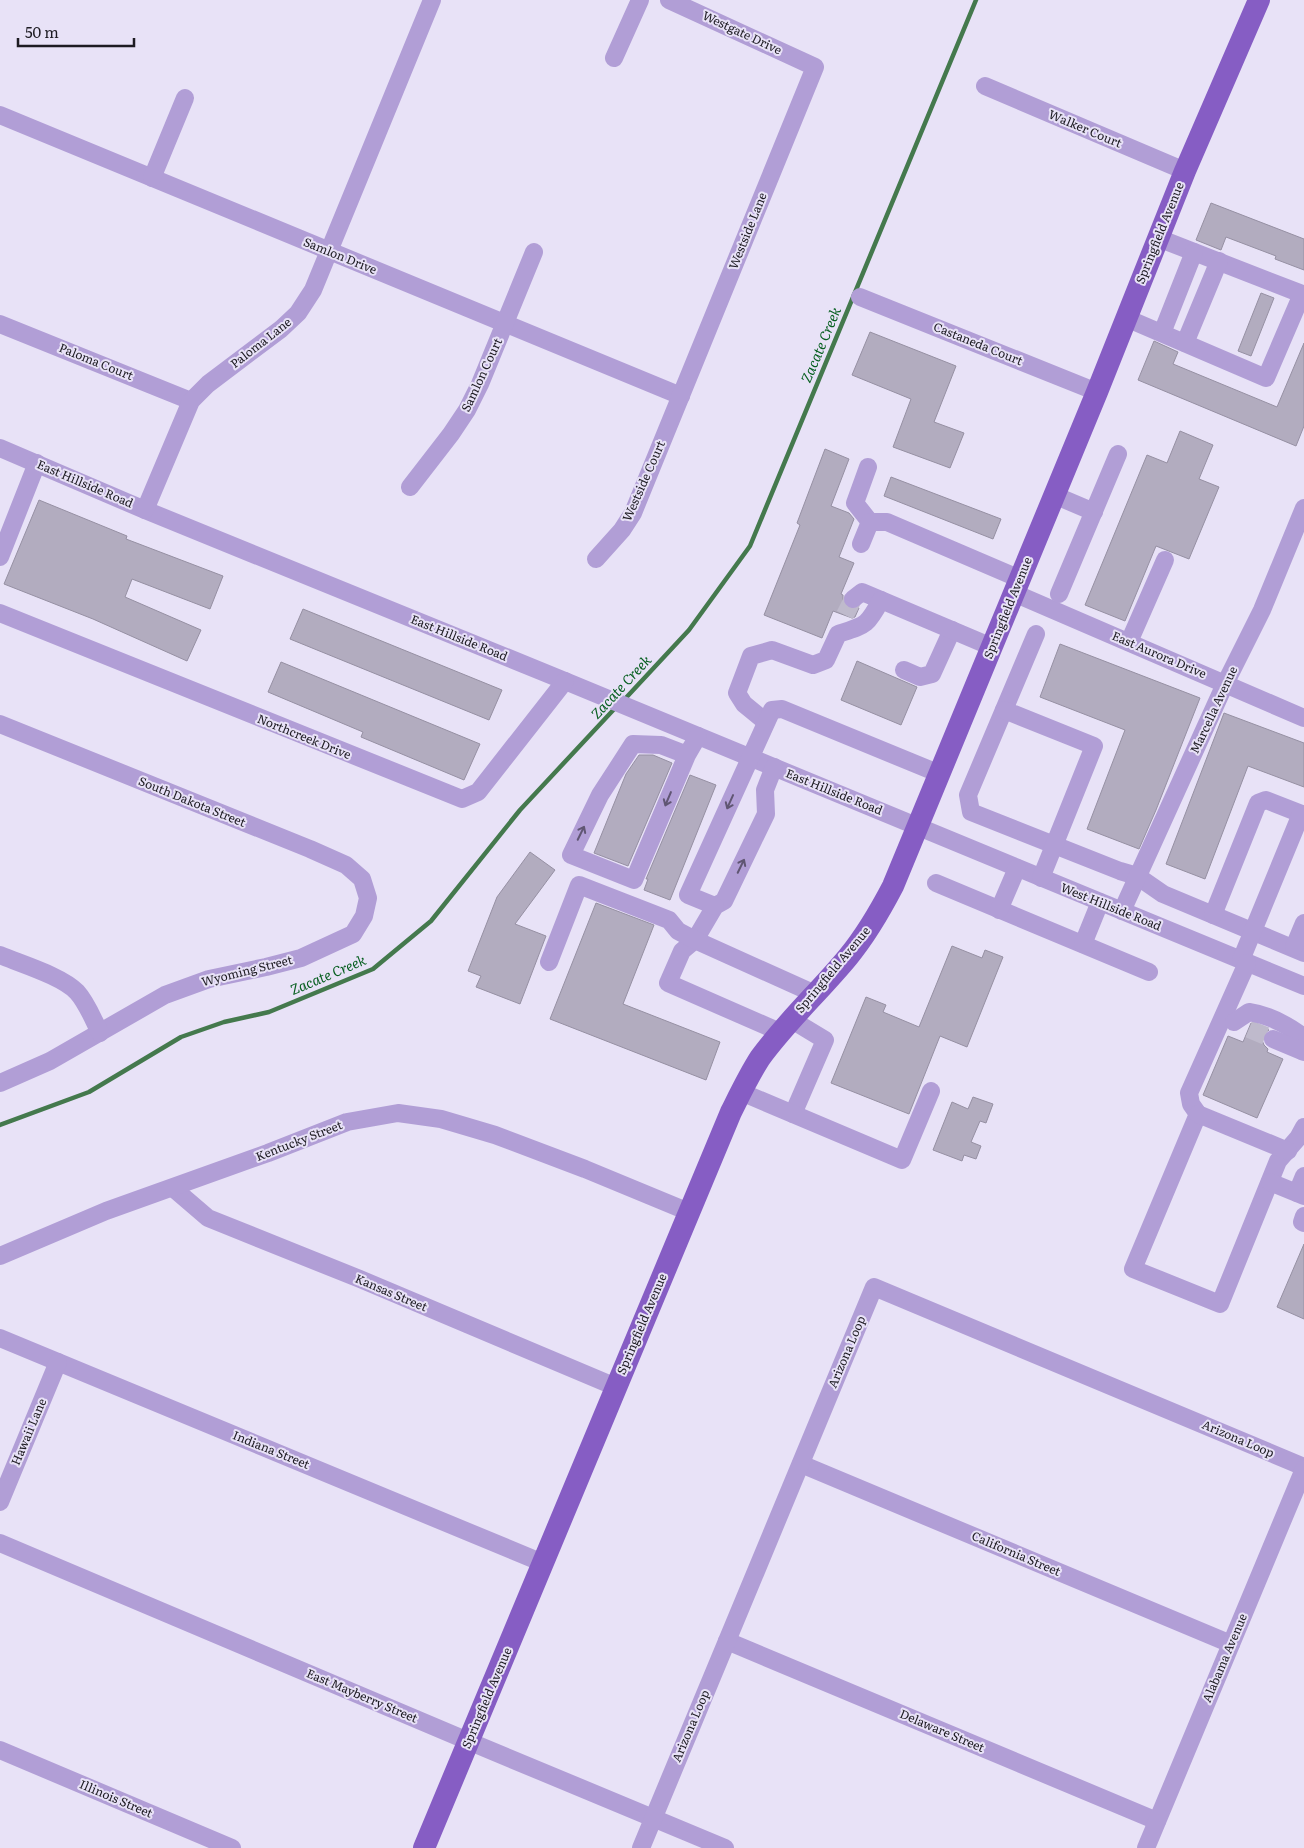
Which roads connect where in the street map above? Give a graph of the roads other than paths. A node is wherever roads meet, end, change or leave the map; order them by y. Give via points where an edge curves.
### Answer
1 (432, 0) edge
2 (640, 0) edge
3 (669, 0) edge
4 (1259, 0) edge
5 (614, 58) dead end
6 (815, 67) joint
7 (985, 86) dead end
8 (185, 98) dead end
9 (0, 115) edge
10 (1185, 171) junction
11 (152, 178) junction
12 (1158, 238) junction
13 (329, 251) junction
14 (534, 252) dead end
15 (1194, 252) junction
16 (1219, 261) junction
17 (860, 297) dead end
18 (1126, 318) junction
19 (0, 324) edge
20 (505, 324) junction
21 (1162, 332) junction
22 (1185, 343) junction
23 (1097, 392) junction
24 (681, 396) junction
25 (191, 401) junction
26 (0, 448) edge
27 (1118, 454) dead end
28 (37, 463) junction
29 (868, 467) dead end
30 (410, 487) dead end
31 (1054, 495) junction
32 (1304, 508) edge
33 (145, 510) junction
34 (1094, 512) junction
35 (870, 522) junction
36 (861, 544) dead end
37 (0, 557) edge
38 (596, 559) dead end
39 (1165, 560) dead end
40 (1017, 586) junction
41 (1059, 594) dead end
42 (853, 598) dead end
43 (881, 600) junction
44 (0, 613) edge
45 (845, 615) tunnel mouth
46 (952, 630) junction
47 (838, 634) junction
48 (1036, 634) dead end
49 (1129, 642) junction
50 (992, 646) junction
51 (904, 670) dead end
52 (565, 681) junction
53 (1225, 684) junction
54 (1004, 710) junction
55 (1304, 718) edge
56 (766, 722) junction
57 (0, 724) edge
58 (698, 736) junction
59 (687, 755) junction
60 (751, 758) junction
61 (774, 767) junction
62 (940, 774) junction
63 (1303, 815) edge
64 (918, 827) junction
65 (1055, 846) junction
66 (1017, 868) junction
67 (1137, 876) junction
68 (1041, 878) junction
69 (936, 884) dead end
70 (368, 898) joint
71 (1100, 902) junction
72 (716, 906) junction
73 (999, 910) junction
74 (1122, 911) junction
75 (1213, 914) junction
76 (1304, 923) edge
77 (1254, 931) junction
78 (695, 940) junction
79 (1083, 944) junction
80 (1299, 950) edge
81 (0, 955) edge
82 (549, 962) dead end
83 (1244, 962) junction
84 (1149, 972) dead end
85 (1304, 986) edge
86 (815, 994) junction
87 (1235, 1023) junction
88 (786, 1026) junction
89 (100, 1033) junction
90 (1273, 1039) tunnel mouth
91 (1303, 1051) edge
92 (0, 1082) edge
93 (931, 1091) dead end
94 (741, 1092) junction
95 (793, 1114) junction
96 (1198, 1114) junction
97 (1304, 1127) edge
98 (1288, 1151) junction
99 (1304, 1176) edge
100 (1270, 1182) junction
101 (174, 1188) junction
102 (1300, 1194) edge
103 (689, 1212) junction
104 (1304, 1216) edge
105 (1304, 1223) edge
106 (0, 1256) edge
107 (0, 1338) edge
108 (58, 1362) junction
109 (616, 1387) junction
110 (800, 1464) junction
111 (1304, 1468) edge
112 (0, 1502) edge
113 (0, 1543) edge
114 (543, 1563) junction
115 (727, 1641) junction
116 (1231, 1644) junction
117 (468, 1742) junction
118 (0, 1750) edge
119 (653, 1818) junction
120 (1157, 1821) junction
121 (232, 1848) edge
122 (424, 1848) edge
123 (640, 1848) edge
124 (725, 1848) edge
125 (1146, 1848) edge

1 - 13 street, Paloma Lane
2 - 5 street
3 - 6 street, Westgate Drive
4 - 10 main road, Springfield Avenue
6 - 24 street, Westside Lane
7 - 10 street, Walker Court
8 - 11 street
9 - 11 street, Samlon Drive
10 - 12 main road, Springfield Avenue
11 - 13 street, Samlon Drive
12 - 15 street
12 - 18 main road, Springfield Avenue
13 - 20 street, Samlon Drive
13 - 25 street, Paloma Lane via 313,290 298,313
14 - 20 street, Samlon Court
15 - 16 street
15 - 21 street
16 - 22 street
16 - 22 street via 1302,294 1266,378
17 - 23 street, Castaneda Court
18 - 21 street
18 - 23 main road, Springfield Avenue
19 - 25 street, Paloma Court
20 - 24 street, Samlon Drive
20 - 30 street, Samlon Court via 467,410
21 - 22 street
23 - 31 main road, Springfield Avenue
24 - 38 street, Westside Court via 633,513
25 - 33 street, Paloma Lane
26 - 28 street, East Hillside Road
27 - 34 street
28 - 33 street, East Hillside Road
28 - 37 street
29 - 35 street via 855,503
31 - 34 street
31 - 40 main road, Springfield Avenue
32 - 53 street, Marcella Avenue via 1262,610
33 - 52 street, East Hillside Road
34 - 41 street
35 - 36 street
35 - 40 street, East Aurora Drive via 887,522
39 - 49 street
40 - 49 street, East Aurora Drive
40 - 50 main road, Springfield Avenue
42 - 43 street via 862,592
43 - 46 street
43 - 47 street via 870,620
44 - 52 street, Northcreek Drive via 462,799 478,792
45 - 47 street
46 - 50 street
46 - 51 street via 932,674 920,677
47 - 56 street via 826,660 813,665 772,650 751,656 737,693 744,704
48 - 54 street
49 - 53 street, East Aurora Drive
50 - 62 main road, Springfield Avenue
52 - 58 street, East Hillside Road
53 - 55 street, East Aurora Drive
53 - 67 street, Marcella Avenue
54 - 65 street via 968,795 971,812
54 - 65 street via 1094,746
56 - 60 street
56 - 62 street via 772,710 782,709
57 - 70 street, South Dakota Street via 346,865 362,879
58 - 59 street
58 - 60 street, East Hillside Road
59 -> 59 street via 634,880 571,855 600,795 633,744 661,745
60 - 61 street, East Hillside Road
60 -> 72 street via 688,895
61 - 64 street, East Hillside Road
72 -> 61 street via 724,901 766,814 765,790
62 - 64 main road, Springfield Avenue
63 - 75 street via 1266,800 1258,803
63 - 77 street
64 - 66 street, West Hillside Road
64 - 86 main road, Springfield Avenue via 878,914
65 - 67 street
65 - 68 street
66 - 68 street, West Hillside Road
66 - 73 street
67 - 74 street, Marcella Avenue
67 - 75 street via 1163,894
68 - 71 street, West Hillside Road
69 - 73 street
70 - 89 street, Wyoming Street via 364,916 353,934 301,958 209,979 165,995
71 - 74 street, West Hillside Road
71 - 79 street
72 - 78 street
73 - 79 street
74 - 83 street, West Hillside Road
75 - 77 street
76 - 80 street
77 - 80 street
77 - 83 street
78 - 82 street via 678,931 669,920 579,885
78 - 86 street
78 - 88 street via 682,952 668,984
79 - 84 street
81 - 89 street via 65,982 77,992
83 - 85 street, West Hillside Road
83 - 87 street
86 - 88 main road, Springfield Avenue
87 - 91 street via 1249,1012 1262,1014 1288,1025 1302,1036
87 - 96 street via 1189,1093
88 - 94 main road, Springfield Avenue via 759,1060
88 - 95 street via 825,1040
89 - 92 street, Wyoming Street via 50,1062
90 - 91 street
93 - 95 street via 902,1160
94 - 95 street
94 - 103 main road, Springfield Avenue
96 - 98 street
96 - 100 street via 1133,1269 1220,1304
97 - 98 street
98 - 100 street via 1278,1162
99 - 102 street
100 - 102 street
101 - 103 street, Kentucky Street via 346,1122 398,1113 441,1119 495,1135
101 - 106 street, Kentucky Street via 106,1211
101 - 109 street, Kansas Street via 208,1218
103 - 109 main road, Springfield Avenue
104 - 105 street
107 - 108 street, Indiana Street
108 - 112 street, Hawaii Lane
108 - 114 street, Indiana Street
109 - 114 main road, Springfield Avenue
110 - 111 street, Arizona Loop via 874,1287
110 - 115 street, Arizona Loop
110 - 116 street, California Street
111 - 116 street, Alabama Avenue
113 - 117 street, East Mayberry Street
114 - 117 main road, Springfield Avenue
115 - 119 street, Arizona Loop
115 - 120 street, Delaware Street
116 - 120 street, Alabama Avenue
117 - 119 street, East Mayberry Street
117 - 122 main road, Springfield Avenue
118 - 121 street, Illinois Street
119 - 123 street, Arizona Loop
119 - 124 street, East Mayberry Street
120 - 125 street, Alabama Avenue

